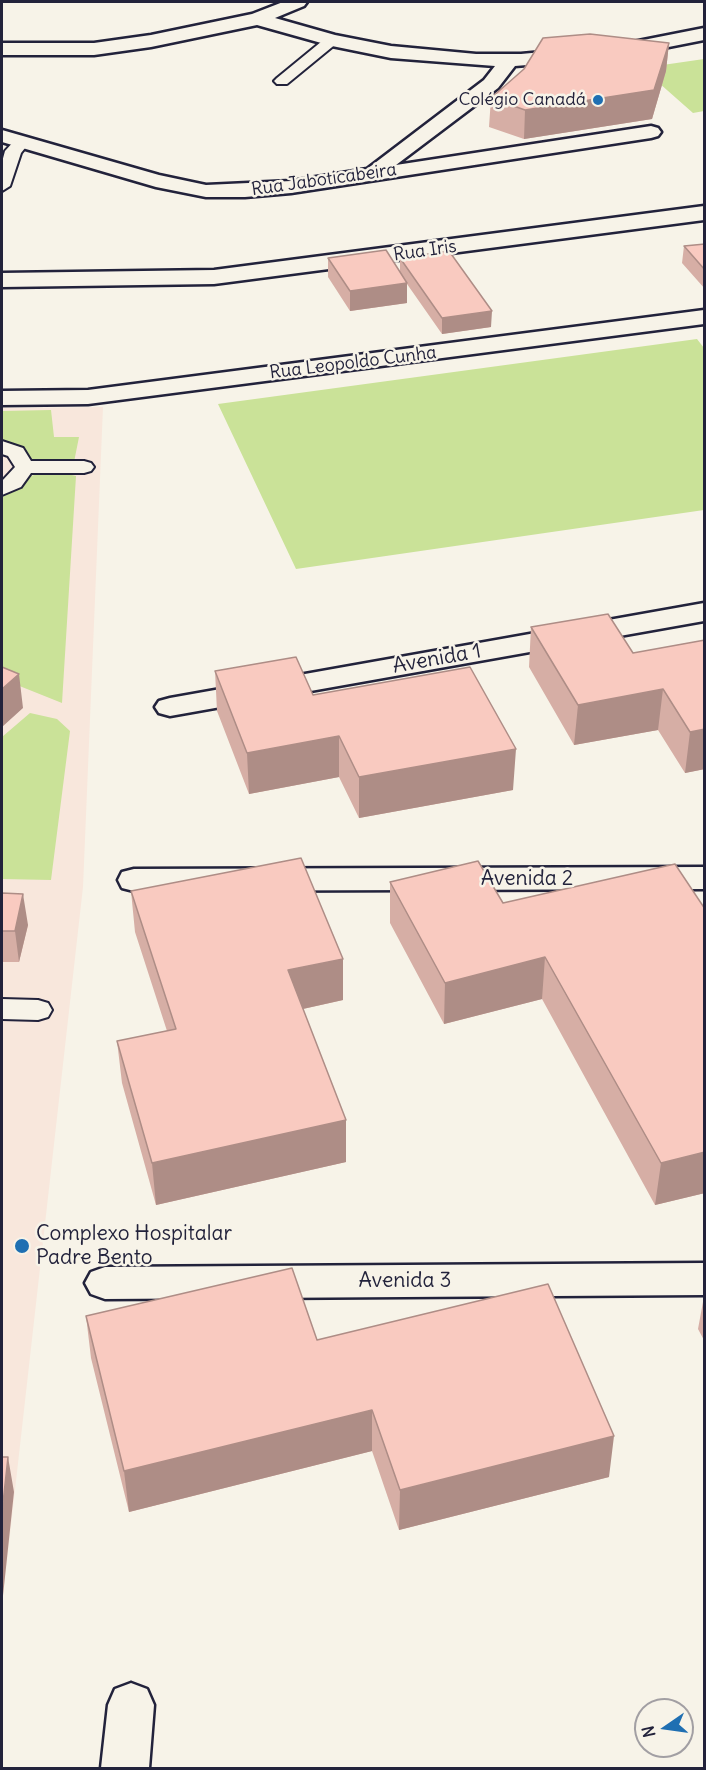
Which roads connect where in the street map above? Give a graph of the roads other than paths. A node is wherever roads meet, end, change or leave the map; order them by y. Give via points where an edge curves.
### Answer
1 (298, 2) edge
2 (257, 19) junction
3 (705, 34) edge
4 (332, 40) junction
5 (2, 49) edge
6 (509, 60) junction
7 (282, 81) dead end
8 (651, 132) dead end
9 (11, 139) edge
10 (370, 174) junction
11 (2, 186) edge
12 (705, 213) edge
13 (2, 280) edge
14 (705, 317) edge
15 (2, 398) edge
16 (2, 447) edge
17 (24, 467) junction
18 (84, 467) dead end
19 (2, 489) edge
20 (705, 612) edge
21 (170, 707) dead end
22 (705, 878) edge
23 (134, 880) dead end
24 (2, 1009) edge
25 (38, 1010) dead end
26 (705, 1279) edge
27 (105, 1283) dead end
28 (131, 1705) dead end
29 (126, 1768) edge

1 - 2 street
2 - 4 street
2 - 5 street via 151,42 94,49
3 - 6 street via 602,53
4 - 6 street via 391,52
4 - 7 lane
6 - 10 street via 491,84
8 - 10 street, Rua Jaboticabeira
9 - 10 street, Rua Jaboticabeira via 156,181 206,191 291,187
9 - 11 lane via 13,151
12 - 13 street, Rua Iris via 214,278
14 - 15 street, Rua Leopoldo Cunha via 88,397
16 - 17 lane via 16,452
17 - 18 lane
17 - 19 lane via 14,483
20 - 21 street, Avenida 1
22 - 23 street, Avenida 2
24 - 25 lane
26 - 27 street, Avenida 3
28 - 29 street

